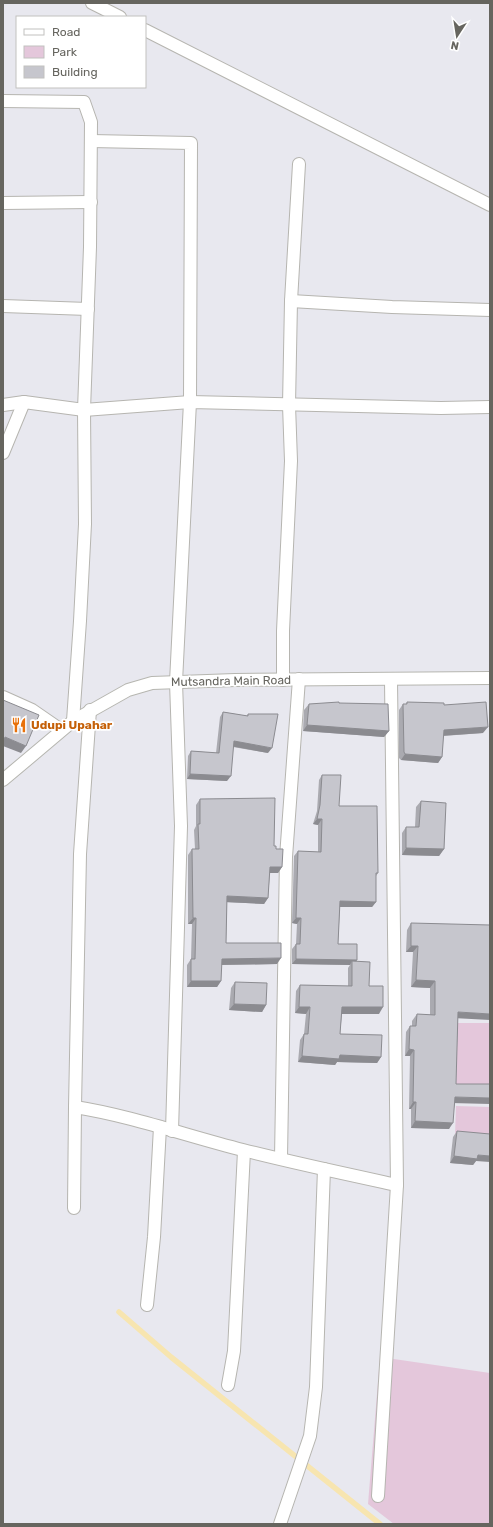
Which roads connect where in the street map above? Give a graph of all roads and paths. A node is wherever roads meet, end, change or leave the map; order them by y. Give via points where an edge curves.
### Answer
1 (92, 3) edge
2 (118, 16) edge
3 (146, 31) edge
4 (3, 101) edge
5 (91, 141) junction
6 (299, 164) dead end
7 (91, 202) junction
8 (3, 203) edge
9 (490, 204) edge
10 (291, 301) junction
11 (3, 306) edge
12 (88, 309) junction
13 (490, 310) edge
14 (24, 402) junction
15 (190, 402) junction
16 (3, 405) edge
17 (289, 405) junction
18 (490, 407) edge
19 (84, 410) junction
20 (3, 453) edge
21 (490, 678) edge
22 (299, 679) junction
23 (282, 680) junction
24 (391, 680) junction
25 (176, 682) junction
26 (3, 697) edge
27 (90, 710) junction
28 (73, 720) junction
29 (61, 730) junction
30 (3, 780) edge
31 (74, 1107) junction
32 (160, 1127) junction
33 (172, 1131) junction
34 (244, 1151) junction
35 (281, 1158) junction
36 (324, 1169) junction
37 (397, 1185) junction
38 (74, 1208) dead end
39 (147, 1305) dead end
40 (228, 1385) dead end
41 (378, 1496) dead end
42 (280, 1524) edge

1 - 2 street
3 - 9 street
4 - 5 street via 84,102 91,122
5 - 7 street
5 - 15 street via 191,143
6 - 10 street
7 - 8 street
7 - 12 street
10 - 13 street
10 - 17 street
11 - 12 street
12 - 19 street
14 - 16 street
14 - 19 street
14 - 20 street
15 - 17 street
15 - 19 street
15 - 25 street
17 - 18 street
17 - 23 street via 291,461
19 - 28 street via 84,524
21 - 24 street, Mutsandra Main Road
22 - 23 street, Mutsandra Main Road
22 - 24 street, Mutsandra Main Road
22 - 35 street via 286,858
23 - 25 street, Mutsandra Main Road
24 - 37 street
25 - 27 street, Mutsandra Main Road via 152,683 128,690
25 - 33 street via 181,826
26 - 29 street via 32,710
27 - 28 street, Mutsandra Main Road
27 - 31 street via 80,854
28 - 29 street, Mutsandra Main Road
29 - 30 street, Mutsandra Main Road
31 - 32 street
31 - 38 street
32 - 33 street
32 - 39 street via 154,1237
33 - 34 street
34 - 35 street
34 - 40 street via 234,1351
35 - 36 street
36 - 37 street
36 - 42 street via 316,1387 310,1429
37 - 41 street

